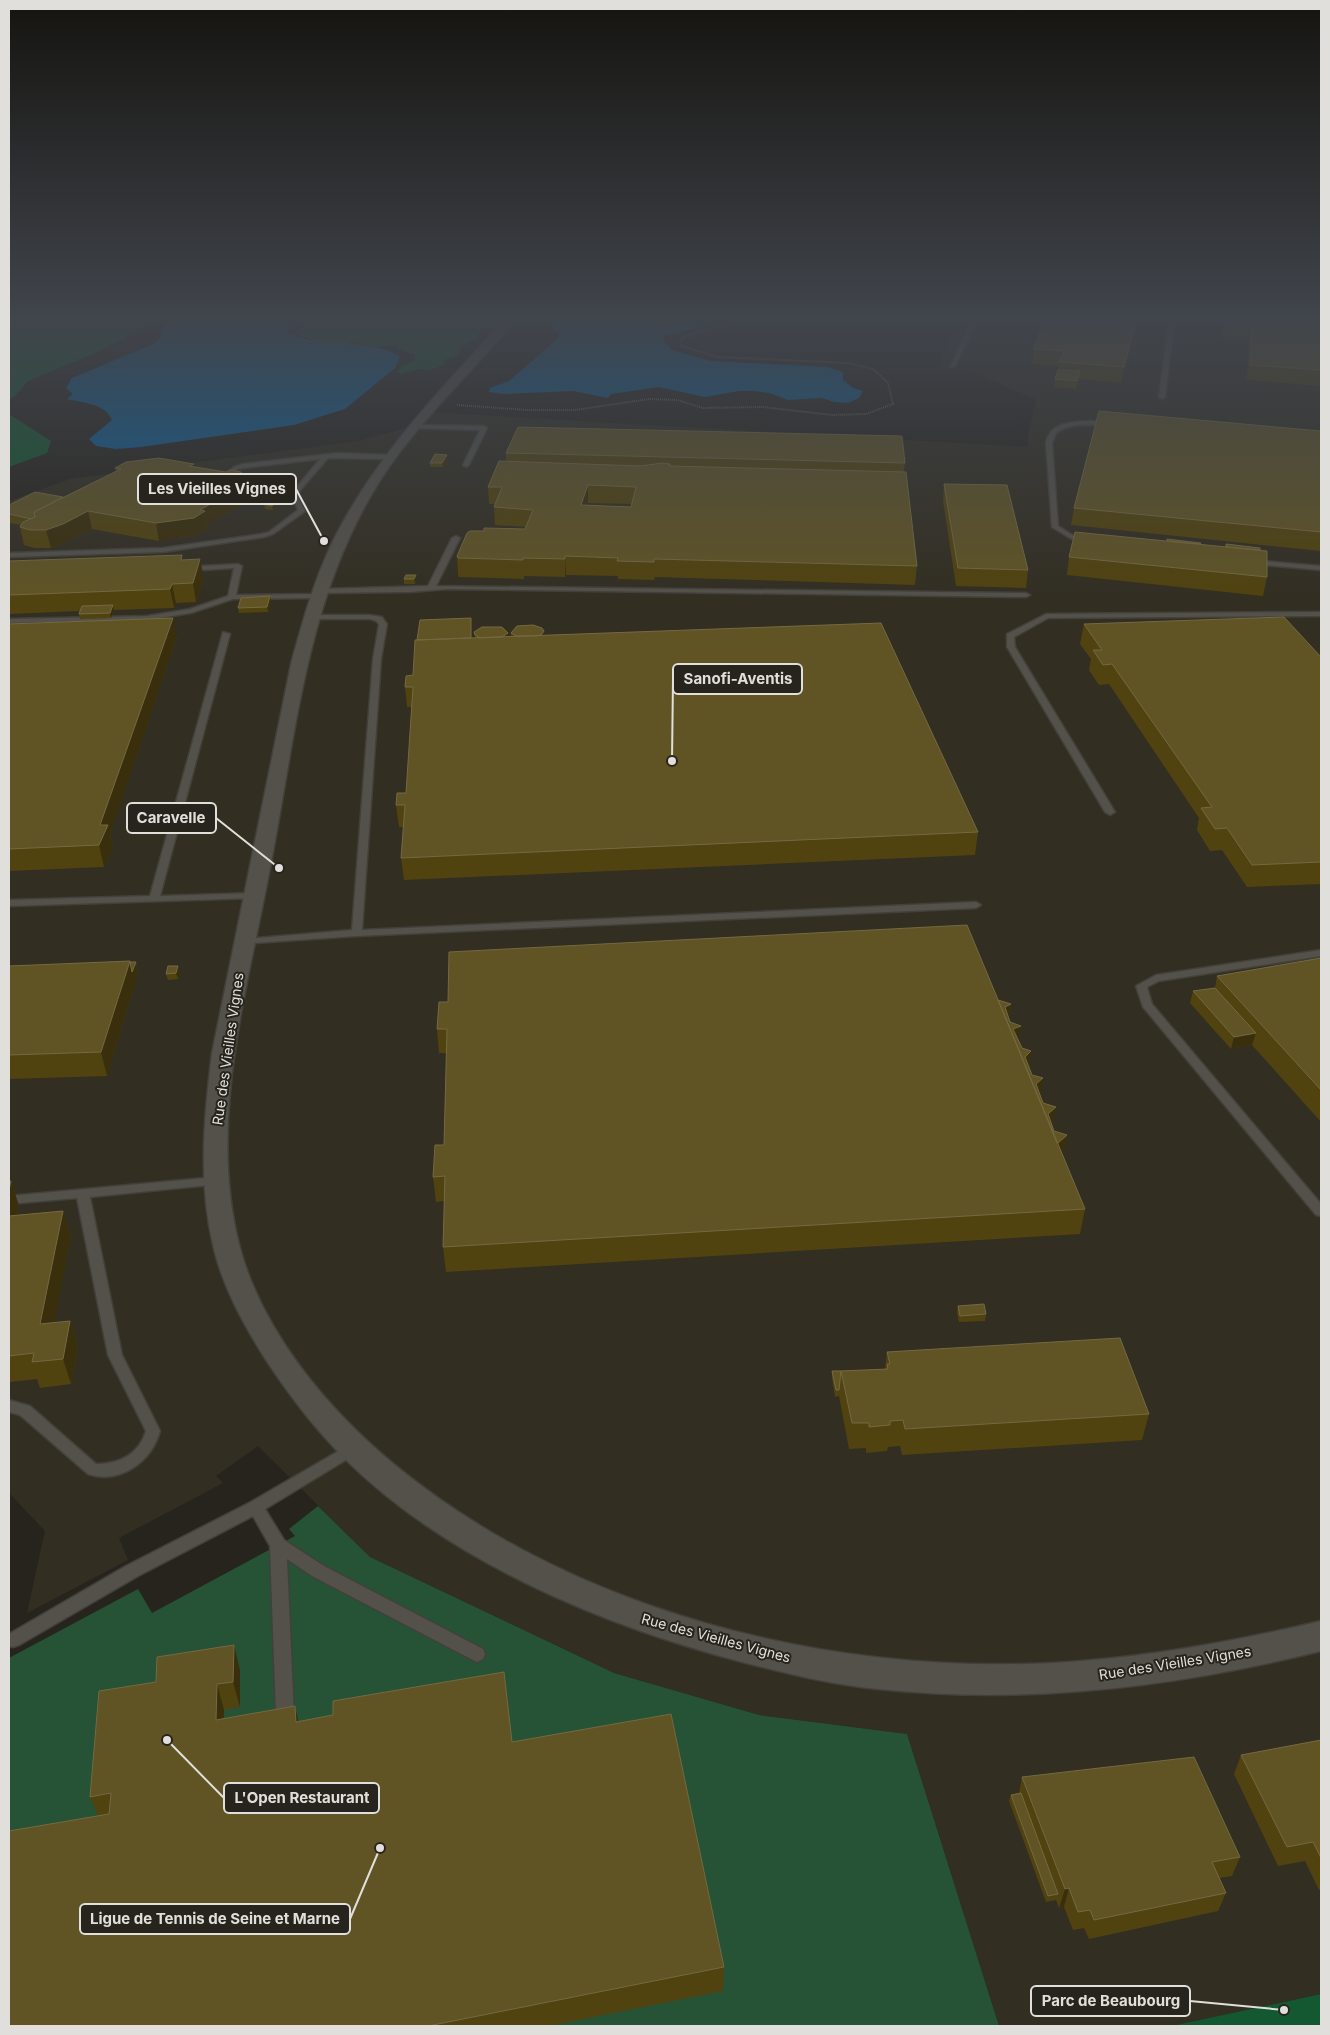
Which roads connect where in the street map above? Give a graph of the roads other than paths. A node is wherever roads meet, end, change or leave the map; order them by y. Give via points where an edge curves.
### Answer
1 (429, 410) edge
2 (1114, 425) edge
3 (414, 426) junction
4 (326, 456) junction
5 (390, 457) junction
6 (466, 465) dead end
7 (296, 491) junction
8 (456, 538) dead end
9 (1099, 545) edge
10 (9, 555) edge
11 (1244, 561) edge
12 (1321, 568) edge
13 (174, 569) edge
14 (431, 588) junction
15 (1026, 595) edge
16 (232, 597) junction
17 (316, 601) junction
18 (1321, 614) edge
19 (9, 622) edge
20 (226, 634) dead end
21 (1110, 812) dead end
22 (254, 896) junction
23 (154, 899) junction
24 (9, 903) edge
25 (976, 905) dead end
26 (357, 933) junction
27 (245, 942) junction
28 (1321, 953) edge
29 (216, 1181) junction
30 (83, 1194) junction
31 (9, 1200) edge
32 (1321, 1212) edge
33 (9, 1406) edge
34 (354, 1448) junction
35 (256, 1507) junction
36 (278, 1545) junction
37 (1321, 1636) edge
38 (13, 1640) dead end
39 (477, 1654) dead end
40 (285, 1717) edge

1 - 3 street, Rue des Vieilles Vignes
2 - 9 lane via 1078,425 1055,430 1049,443 1055,527 1072,537
3 - 5 street, Rue des Vieilles Vignes
3 - 6 lane via 484,428
4 - 5 lane
4 - 7 lane
4 - 7 lane via 243,466 225,478
5 - 17 street, Rue des Vieilles Vignes via 354,513 334,552
7 - 10 lane via 294,497 302,511 266,535 162,550
8 - 14 lane
11 - 12 lane
13 - 16 lane via 238,566
14 - 15 lane
14 - 17 lane
16 - 17 lane
16 - 19 lane via 191,611 147,618
17 - 22 street, Rue des Vieilles Vignes via 297,672
17 - 26 lane via 379,619 383,624 377,659
18 - 21 lane via 1046,616 1010,636 1011,647
20 - 23 lane
22 - 23 lane
22 - 27 street, Rue des Vieilles Vignes
23 - 24 lane
25 - 26 lane
26 - 27 lane
27 - 29 street, Rue des Vieilles Vignes via 220,1080 215,1138
28 - 32 lane via 1156,978 1141,986 1147,1004
29 - 30 lane
29 - 34 street, Rue des Vieilles Vignes via 226,1247 251,1311 272,1349 310,1403
30 - 31 lane
30 - 33 lane via 115,1355 153,1431 151,1442 141,1456 129,1463 116,1469 93,1470 25,1410
34 - 35 lane
34 - 37 street, Rue des Vieilles Vignes via 422,1505 549,1579 646,1620 754,1651 826,1666 887,1675 1050,1679 1131,1673
35 - 36 lane
35 - 38 lane via 132,1571
36 - 39 lane via 318,1571
36 - 40 lane

